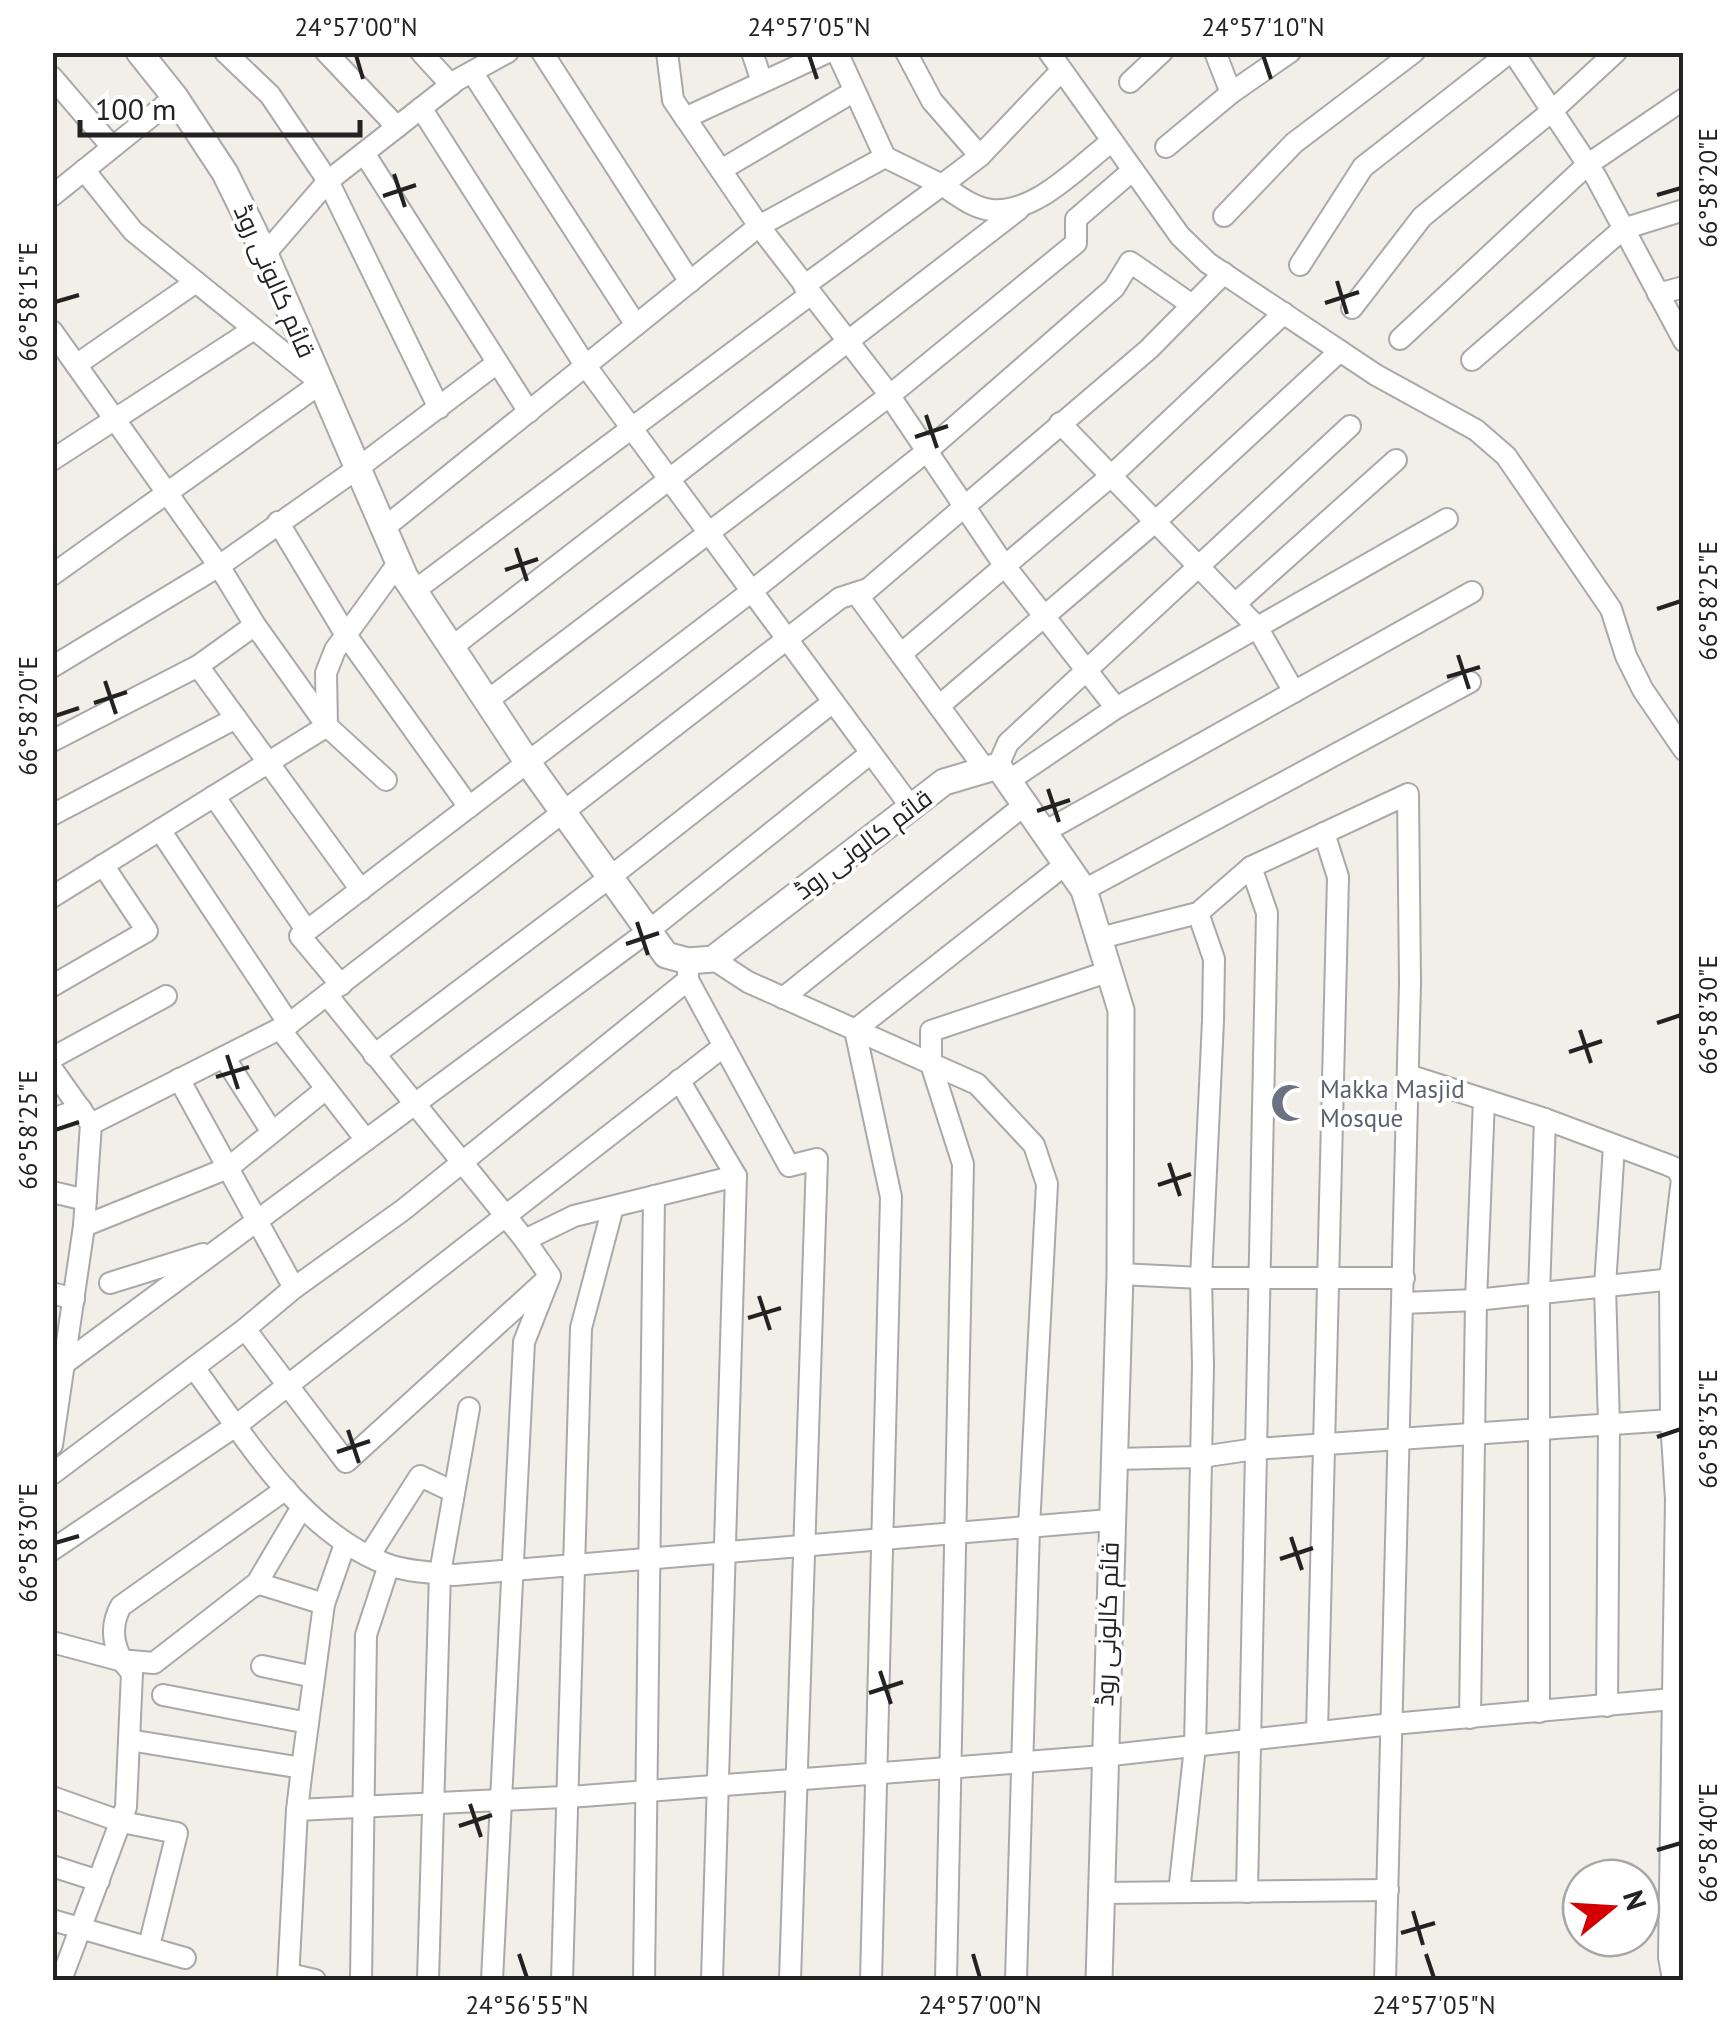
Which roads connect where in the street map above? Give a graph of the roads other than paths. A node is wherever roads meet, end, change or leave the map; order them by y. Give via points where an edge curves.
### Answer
1 (225, 52) edge
2 (326, 52) edge
3 (420, 52) edge
4 (508, 52) edge
5 (542, 52) edge
6 (658, 52) edge
7 (752, 52) edge
8 (828, 52) edge
9 (837, 52) edge
10 (906, 52) edge
11 (1162, 52) edge
12 (1215, 52) edge
13 (1290, 52) edge
14 (1414, 52) edge
15 (1511, 52) edge
16 (1616, 52) edge
17 (667, 53) edge
18 (144, 55) edge
19 (1055, 62) edge
20 (472, 72) junction
21 (52, 77) edge
22 (762, 82) junction
23 (1130, 82) dead end
24 (450, 85) junction
25 (853, 92) junction
26 (1231, 92) junction
27 (176, 97) junction
28 (1684, 99) edge
29 (420, 108) junction
30 (1552, 111) junction
31 (685, 118) junction
32 (397, 127) junction
33 (1112, 142) junction
34 (1166, 147) dead end
35 (112, 148) junction
36 (364, 153) junction
37 (980, 156) junction
38 (885, 157) junction
39 (1588, 165) junction
40 (84, 170) junction
41 (720, 170) junction
42 (1133, 170) junction
43 (328, 181) junction
44 (942, 185) junction
45 (52, 196) edge
46 (1019, 209) junction
47 (1684, 210) edge
48 (1224, 216) dead end
49 (759, 226) junction
50 (1623, 229) junction
51 (265, 254) junction
52 (1300, 265) dead end
53 (1224, 273) junction
54 (196, 282) junction
55 (690, 282) junction
56 (1684, 287) edge
57 (808, 290) junction
58 (1658, 294) junction
59 (1192, 306) junction
60 (1352, 308) dead end
61 (1284, 313) junction
62 (636, 325) junction
63 (254, 329) junction
64 (52, 331) edge
65 (1400, 339) dead end
66 (1684, 341) edge
67 (848, 342) junction
68 (1340, 351) junction
69 (1472, 360) dead end
70 (496, 363) junction
71 (76, 365) junction
72 (586, 366) junction
73 (321, 383) junction
74 (890, 396) junction
75 (439, 408) junction
76 (529, 412) junction
77 (114, 420) junction
78 (1060, 423) junction
79 (1350, 426) dead end
80 (633, 429) junction
81 (927, 451) junction
82 (52, 460) edge
83 (1396, 460) dead end
84 (358, 468) junction
85 (1111, 476) junction
86 (670, 478) junction
87 (166, 494) junction
88 (963, 504) junction
89 (1447, 518) dead end
90 (278, 522) junction
91 (1155, 522) junction
92 (384, 528) junction
93 (709, 530) junction
94 (399, 562) junction
95 (219, 566) junction
96 (1005, 566) junction
97 (1199, 567) junction
98 (52, 575) edge
99 (414, 591) junction
100 (752, 591) junction
101 (1472, 592) dead end
102 (856, 593) junction
103 (1235, 604) junction
104 (1045, 616) junction
105 (255, 625) junction
106 (1258, 627) junction
107 (346, 635) junction
108 (787, 640) junction
109 (452, 647) junction
110 (901, 654) junction
111 (198, 666) junction
112 (52, 667) edge
113 (1086, 670) junction
114 (1470, 682) dead end
115 (1294, 692) junction
116 (487, 701) junction
117 (833, 702) junction
118 (940, 706) junction
119 (1116, 708) junction
120 (236, 718) junction
121 (327, 726) junction
122 (52, 741) edge
123 (1684, 750) edge
124 (871, 753) junction
125 (268, 763) junction
126 (528, 763) junction
127 (998, 771) junction
128 (386, 780) dead end
129 (214, 796) junction
130 (1027, 804) junction
131 (911, 807) junction
132 (469, 808) junction
133 (564, 814) junction
134 (52, 815) edge
135 (160, 830) junction
136 (1046, 831) junction
137 (1324, 833) junction
138 (1066, 864) junction
139 (103, 866) junction
140 (1252, 867) junction
141 (609, 878) junction
142 (360, 890) junction
143 (1084, 890) junction
144 (52, 896) edge
145 (1198, 913) junction
146 (307, 931) junction
147 (647, 932) junction
148 (1100, 938) junction
149 (696, 967) junction
150 (1110, 971) junction
151 (52, 986) edge
152 (334, 990) junction
153 (166, 996) dead end
154 (783, 998) junction
155 (285, 1026) junction
156 (855, 1030) junction
157 (724, 1046) junction
158 (374, 1055) junction
159 (224, 1057) junction
160 (52, 1058) edge
161 (931, 1064) junction
162 (52, 1070) edge
163 (1408, 1075) junction
164 (180, 1080) junction
165 (679, 1080) junction
166 (326, 1090) junction
167 (1484, 1100) junction
168 (414, 1104) junction
169 (86, 1117) junction
170 (52, 1119) edge
171 (1545, 1119) junction
172 (272, 1132) junction
173 (366, 1140) junction
174 (1614, 1146) junction
175 (461, 1164) junction
176 (228, 1168) junction
177 (736, 1176) junction
178 (52, 1192) edge
179 (654, 1196) junction
180 (86, 1200) junction
181 (613, 1206) junction
182 (504, 1216) junction
183 (258, 1221) junction
184 (84, 1226) junction
185 (525, 1240) junction
186 (219, 1249) junction
187 (1120, 1274) junction
188 (550, 1276) junction
189 (1259, 1276) junction
190 (1328, 1277) junction
191 (1201, 1278) junction
192 (1404, 1278) junction
193 (1677, 1279) edge
194 (110, 1283) dead end
195 (1606, 1286) junction
196 (294, 1288) junction
197 (52, 1293) edge
198 (1540, 1293) junction
199 (74, 1299) junction
200 (1476, 1300) junction
201 (1403, 1302) junction
202 (246, 1329) junction
203 (65, 1363) junction
204 (194, 1368) junction
205 (287, 1386) junction
206 (56, 1392) edge
207 (469, 1408) dead end
208 (1671, 1420) junction
209 (237, 1425) junction
210 (1608, 1425) junction
211 (1542, 1429) junction
212 (1476, 1434) junction
213 (1400, 1439) junction
214 (1324, 1444) junction
215 (52, 1445) edge
216 (1255, 1449) junction
217 (1202, 1456) junction
218 (1114, 1459) junction
219 (52, 1474) edge
220 (286, 1489) junction
221 (454, 1492) junction
222 (1676, 1499) junction
223 (302, 1507) junction
224 (1110, 1520) junction
225 (1684, 1525) edge
226 (1029, 1527) junction
227 (954, 1533) junction
228 (882, 1539) junction
229 (346, 1544) junction
230 (804, 1546) junction
231 (52, 1550) edge
232 (725, 1552) junction
233 (650, 1558) junction
234 (379, 1561) junction
235 (574, 1565) junction
236 (512, 1570) junction
237 (440, 1572) junction
238 (252, 1586) junction
239 (324, 1604) junction
240 (52, 1642) edge
241 (119, 1660) junction
242 (262, 1666) dead end
243 (314, 1678) junction
244 (163, 1696) dead end
245 (1678, 1700) edge
246 (1607, 1706) junction
247 (1539, 1712) junction
248 (1470, 1718) junction
249 (308, 1723) junction
250 (1392, 1724) junction
251 (1317, 1732) junction
252 (128, 1740) junction
253 (1248, 1740) junction
254 (1195, 1747) junction
255 (1103, 1756) junction
256 (1022, 1761) junction
257 (948, 1767) junction
258 (302, 1768) junction
259 (877, 1772) junction
260 (796, 1778) junction
261 (718, 1785) junction
262 (647, 1791) junction
263 (568, 1797) junction
264 (52, 1798) edge
265 (501, 1800) junction
266 (434, 1803) junction
267 (363, 1806) junction
268 (297, 1810) junction
269 (122, 1822) junction
270 (52, 1866) edge
271 (99, 1880) junction
272 (1388, 1890) junction
273 (1179, 1892) junction
274 (1247, 1892) junction
275 (1100, 1893) junction
276 (52, 1920) edge
277 (82, 1928) junction
278 (149, 1946) junction
279 (185, 1958) dead end
280 (289, 1977) edge
281 (61, 1980) edge
282 (315, 1980) edge
283 (361, 1980) edge
284 (428, 1980) edge
285 (492, 1980) edge
286 (562, 1980) edge
287 (644, 1980) edge
288 (712, 1980) edge
289 (790, 1980) edge
290 (872, 1980) edge
291 (946, 1980) edge
292 (1016, 1980) edge
293 (1098, 1980) edge
294 (1385, 1980) edge
295 (1673, 1980) edge

1 - 43 street via 270,95
2 - 32 street
3 - 24 street
4 - 20 street
5 - 55 street
6 - 17 street
7 - 22 street
8 - 22 street
9 - 25 street
10 - 37 street via 932,102
11 - 23 street
12 - 26 street
13 - 26 street
14 - 48 street via 1294,143
15 - 30 street
15 - 52 street via 1364,168
16 - 30 street
17 - 31 street via 673,100
18 - 27 street, قائم کالونی روڈ
19 - 33 street
19 - 37 street
20 - 24 street
20 - 62 street
21 - 35 street
22 - 31 street
24 - 29 street
25 - 38 street
25 - 41 street
26 - 34 street
27 - 35 street
27 - 51 street, قائم کالونی روڈ via 225,173
28 - 39 street
29 - 32 street
29 - 72 street
30 - 39 street
30 - 60 street via 1422,217
31 - 41 street
32 - 36 street
33 - 42 street
33 - 46 street
35 - 40 street
36 - 43 street
36 - 70 street
37 - 44 street
38 - 44 street
38 - 49 street
39 - 50 street
39 - 65 street
40 - 45 street
40 - 54 street via 133,232
41 - 49 street
42 - 53 street via 1180,236
42 - 74 street via 1076,219 1076,243
43 - 51 street
43 - 75 street
44 - 46 street via 988,210
44 - 57 street
46 - 67 street
47 - 50 street
49 - 55 street
49 - 57 street
50 - 58 street
50 - 69 street
51 - 73 street, قائم کالونی روڈ
53 - 59 street
53 - 61 street
54 - 63 street
54 - 71 street
55 - 62 street
56 - 58 street
57 - 67 street
57 - 80 street
58 - 66 street
59 - 78 street
59 - 81 street via 1130,262 1114,288
61 - 68 street
61 - 85 street
62 - 72 street
63 - 73 street
63 - 77 street
64 - 71 street
67 - 74 street
67 - 86 street
68 - 91 street
68 - 123 street via 1476,430 1506,456 1611,608 1643,690
70 - 75 street
70 - 76 street
71 - 77 street
72 - 76 street
72 - 80 street
73 - 84 street, قائم کالونی روڈ
73 - 87 street
74 - 81 street
74 - 93 street
75 - 84 street
76 - 92 street
77 - 82 street
77 - 87 street
78 - 85 street
78 - 88 street
79 - 97 street
80 - 86 street
80 - 99 street
81 - 88 street
81 - 100 street
83 - 103 street
84 - 90 street
84 - 92 street, قائم کالونی روڈ
85 - 91 street
85 - 96 street
86 - 93 street
86 - 109 street
87 - 95 street
87 - 98 street
88 - 96 street
88 - 102 street
89 - 106 street
90 - 95 street
90 - 107 street
91 - 97 street
91 - 104 street
92 - 94 street, قائم کالونی روڈ
93 - 100 street
93 - 116 street
94 - 99 street, قائم کالونی روڈ
94 - 107 street
95 - 105 street
95 - 112 street
96 - 104 street
96 - 110 street
97 - 103 street
97 - 113 street
99 - 109 street, قائم کالونی روڈ
100 - 108 street
100 - 126 street
101 - 115 street
102 - 108 street
102 - 110 street
103 - 106 street
104 - 113 street
104 - 118 street
105 - 111 street
105 - 121 street
106 - 115 street
106 - 119 street
107 - 121 street via 326,673
107 - 132 street
108 - 117 street
108 - 133 street
109 - 116 street, قائم کالونی روڈ
110 - 118 street
111 - 120 street
111 - 122 street
113 - 119 street
113 - 127 street via 1008,743
114 - 143 street
115 - 136 street
116 - 126 street, قائم کالونی روڈ
117 - 124 street
117 - 141 street
118 - 127 street
119 - 127 street
120 - 125 street
120 - 134 street
121 - 125 street
121 - 128 street
124 - 131 street
124 - 147 street
125 - 129 street
125 - 142 street
126 - 132 street
126 - 133 street, قائم کالونی روڈ
127 - 130 street, قائم کالونی روڈ
127 - 131 street, قائم کالونی روڈ via 944,782
129 - 135 street
129 - 146 street
130 - 136 street, قائم کالونی روڈ
130 - 154 street
131 - 149 street, قائم کالونی روڈ
132 - 142 street
133 - 141 street, قائم کالونی روڈ
133 - 152 street
135 - 139 street
135 - 155 street
136 - 138 street, قائم کالونی روڈ
137 - 140 street
137 - 163 street via 1408,794
137 - 190 street via 1338,877
138 - 143 street, قائم کالونی روڈ
138 - 156 street
139 - 144 street
139 - 151 street via 147,931
140 - 145 street
140 - 189 street via 1267,913
141 - 147 street, قائم کالونی روڈ
141 - 158 street
142 - 146 street
143 - 148 street, قائم کالونی روڈ
145 - 148 street
145 - 191 street via 1214,959
146 - 152 street via 300,936
147 - 149 street, قائم کالونی روڈ via 666,955
147 - 168 street
148 - 150 street, قائم کالونی روڈ
149 - 154 street
149 - 157 street
149 - 175 street
150 - 161 street via 931,1031
150 - 187 street, قائم کالونی روڈ via 1121,1010
152 - 155 street
152 - 158 street
153 - 160 street
154 - 156 street
155 - 159 street
155 - 166 street
156 - 161 street
156 - 228 street via 891,1197
157 - 165 street
157 - 230 street via 789,1166 817,1159
158 - 168 street
159 - 164 street
159 - 172 street
161 - 226 street via 977,1084 1034,1145 1047,1184
161 - 227 street via 963,1164
162 - 169 street
163 - 167 street
163 - 192 street
164 - 169 street
164 - 176 street
165 - 177 street
165 - 182 street
166 - 172 street
166 - 173 street
167 - 171 street
167 - 200 street
168 - 173 street
168 - 175 street
169 - 170 street
169 - 180 street
171 - 174 street
171 - 198 street
172 - 176 street
173 - 183 street
174 - 193 street via 1668,1164 1682,1179
174 - 195 street
175 - 182 street
175 - 196 street
176 - 183 street
176 - 184 street
177 - 179 street
177 - 232 street
178 - 180 street
179 - 181 street
179 - 233 street
180 - 184 street
181 - 185 street
181 - 235 street via 581,1328
182 - 185 street
182 - 205 street
183 - 186 street
183 - 196 street
184 - 199 street
185 - 188 street
186 - 194 street
186 - 203 street
187 - 191 street
187 - 218 street, قائم کالونی روڈ
188 - 205 street via 346,1462
188 - 236 street via 524,1342
189 - 190 street
189 - 191 street
189 - 216 street
190 - 192 street
190 - 214 street
191 - 217 street
192 - 201 street
193 - 195 street
193 - 208 street
195 - 198 street
195 - 210 street
196 - 202 street
197 - 199 street
198 - 200 street
198 - 211 street
199 - 203 street
200 - 201 street
200 - 212 street
201 - 213 street
202 - 204 street
202 - 205 street
203 - 206 street
204 - 209 street
204 - 219 street
205 - 209 street
206 - 215 street
207 - 221 street
208 - 210 street
208 - 222 street
209 - 220 street
209 - 231 street
210 - 211 street
210 - 246 street
211 - 212 street
211 - 247 street
212 - 213 street
212 - 248 street
213 - 214 street
213 - 250 street
214 - 216 street
214 - 251 street
216 - 217 street
216 - 253 street
217 - 218 street
217 - 254 street
218 - 224 street, قائم کالونی روڈ
220 - 223 street
220 - 241 street via 121,1606 112,1622
221 - 234 street via 420,1476
221 - 237 street
222 - 225 street
222 - 245 street
223 - 229 street
223 - 238 street
224 - 226 street
224 - 255 street, قائم کالونی روڈ
226 - 227 street
226 - 256 street
227 - 228 street
227 - 257 street
228 - 230 street
228 - 259 street
229 - 234 street
229 - 239 street
230 - 232 street
230 - 260 street
232 - 233 street
232 - 261 street
233 - 235 street
233 - 262 street
234 - 237 street
234 - 267 street via 366,1635
235 - 236 street
235 - 263 street
236 - 237 street
236 - 265 street
237 - 266 street
238 - 239 street
238 - 241 street via 154,1663
239 - 243 street
240 - 241 street
241 - 252 street via 132,1673
242 - 243 street
243 - 249 street
244 - 249 street
245 - 246 street
245 - 295 street
246 - 247 street
247 - 248 street
248 - 250 street
249 - 258 street
250 - 251 street
250 - 272 street
251 - 253 street
252 - 258 street
252 - 269 street
253 - 254 street
253 - 274 street
254 - 255 street
254 - 273 street
255 - 256 street
255 - 275 street, قائم کالونی روڈ
256 - 257 street
256 - 292 street
257 - 259 street
257 - 291 street
258 - 268 street
259 - 260 street
259 - 290 street
260 - 261 street
260 - 289 street
261 - 262 street
261 - 288 street
262 - 263 street
262 - 287 street
263 - 265 street
263 - 286 street
264 - 269 street
265 - 266 street
265 - 285 street
266 - 267 street
266 - 284 street
267 - 268 street
267 - 283 street
268 - 280 street
269 - 271 street
269 - 278 street via 177,1833
270 - 271 street
271 - 277 street
272 - 274 street
272 - 294 street
273 - 274 street
273 - 275 street
275 - 293 street, قائم کالونی روڈ
276 - 277 street
277 - 278 street
277 - 281 street
278 - 279 street
280 - 282 street

